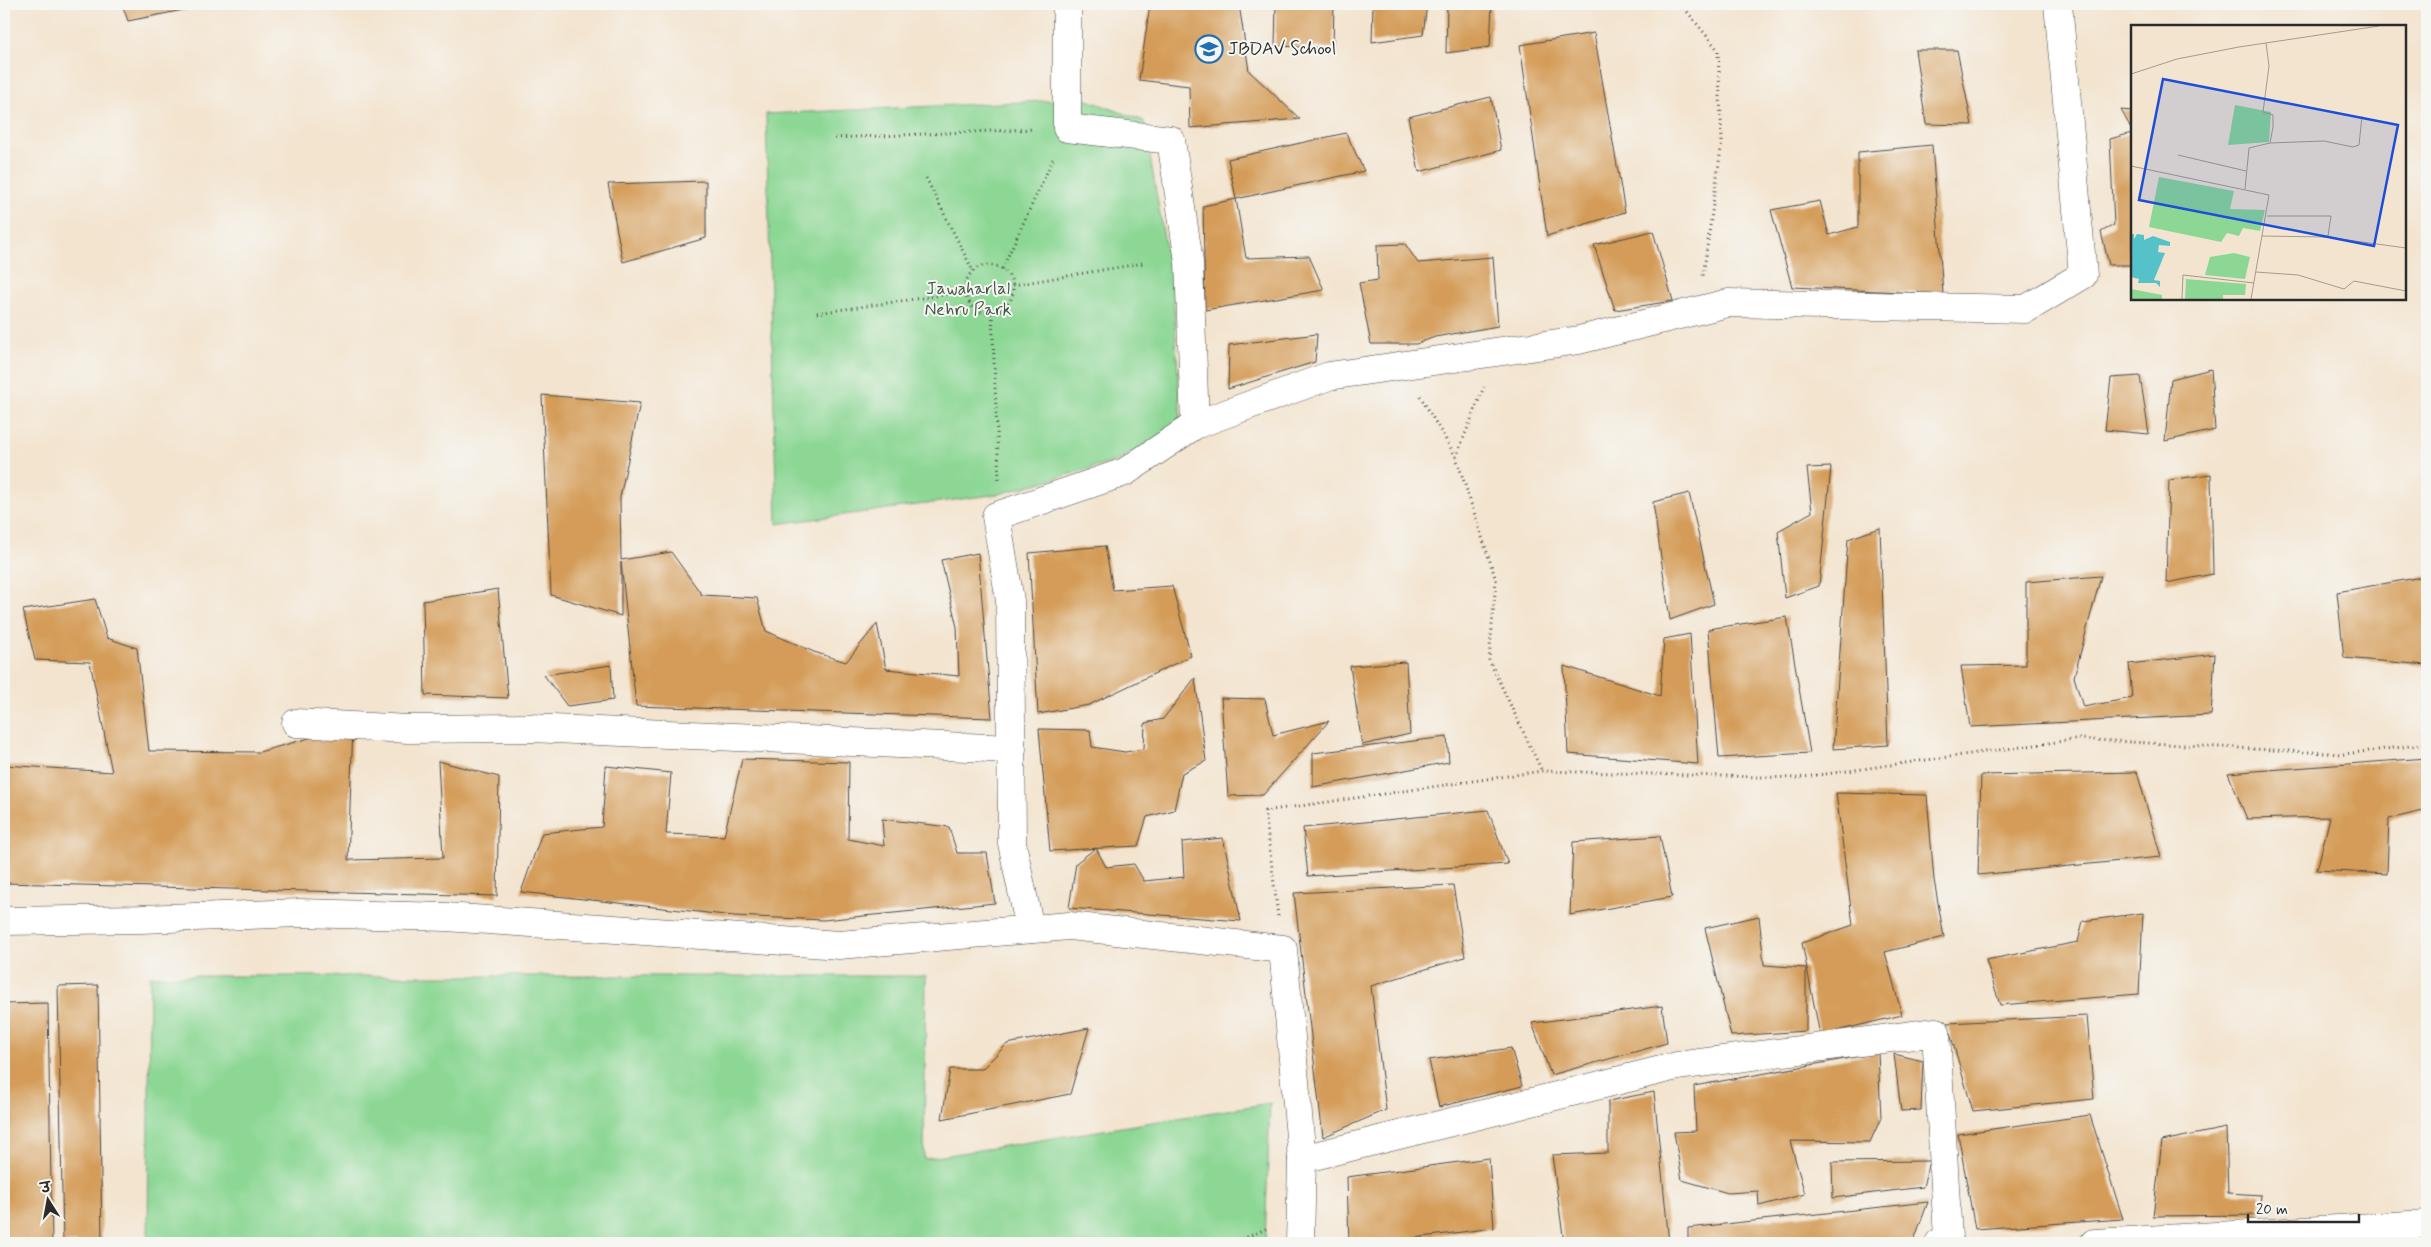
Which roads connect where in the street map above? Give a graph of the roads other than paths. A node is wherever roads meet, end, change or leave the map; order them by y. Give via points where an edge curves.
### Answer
1 (1067, 4) edge
2 (2058, 4) edge
3 (1195, 425) junction
4 (296, 723) dead end
5 (1012, 749) junction
6 (4, 921) edge
7 (1030, 929) junction
8 (1302, 1159) junction
9 (2427, 1224) edge
10 (1300, 1243) edge
11 (1939, 1243) edge
12 (2094, 1243) edge

1 - 3 street via 1067,128 1170,140 1189,262
2 - 3 street via 2084,275 2026,309 1728,303 1579,340 1329,376
3 - 5 street via 1125,472 996,516 1010,601
4 - 5 street via 408,729 530,728
5 - 7 street via 1012,843
6 - 7 street via 300,913 446,917 839,945
7 - 8 street via 1069,926 1283,949
8 - 10 street
8 - 11 street via 1677,1066 1936,1032 1948,1238
9 - 12 street

